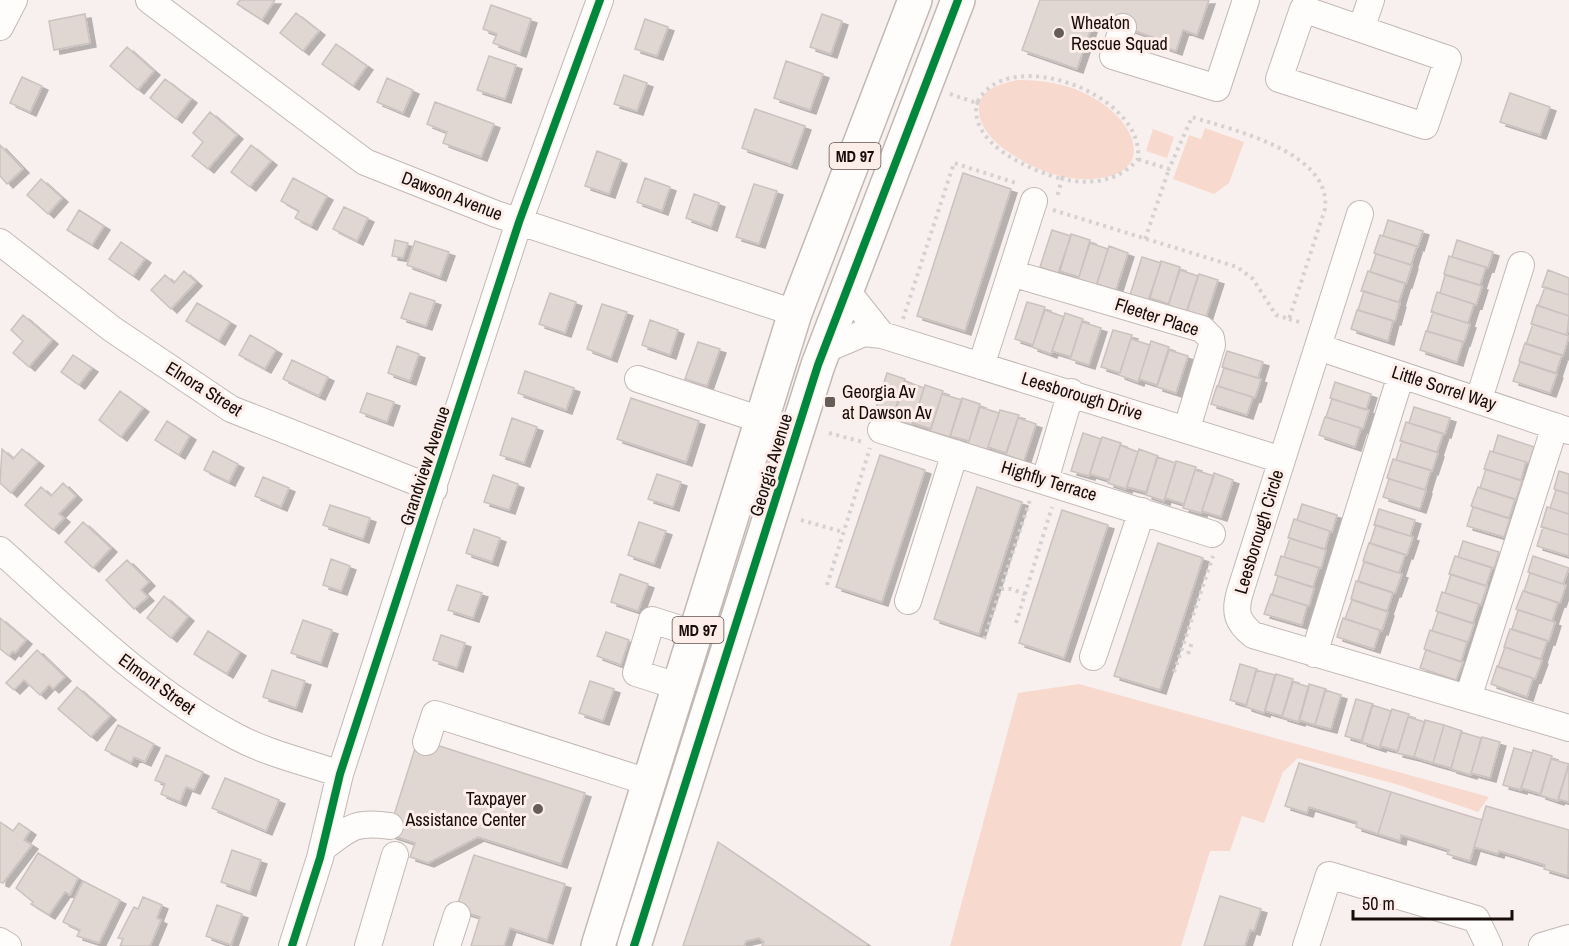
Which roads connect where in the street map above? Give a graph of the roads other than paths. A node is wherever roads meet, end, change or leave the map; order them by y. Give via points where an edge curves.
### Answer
1 (14, 0) edge
2 (149, 0) edge
3 (600, 0) edge
4 (915, 0) edge
5 (958, 0) edge
6 (1246, 0) edge
7 (1371, 0) edge
8 (0, 27) edge
9 (1123, 27) dead end
10 (1361, 29) junction
11 (1043, 201) road end
12 (1360, 214) dead end
13 (519, 222) junction
14 (0, 242) edge
15 (1521, 265) dead end
16 (1011, 273) junction
17 (847, 291) junction
18 (795, 313) junction
19 (882, 335) junction
20 (1318, 347) junction
21 (819, 364) junction
22 (981, 366) junction
23 (1401, 375) junction
24 (638, 379) dead end
25 (1071, 392) junction
26 (1479, 399) junction
27 (762, 420) junction
28 (1187, 428) junction
29 (1562, 428) edge
30 (877, 437) road end
31 (955, 453) junction
32 (1282, 460) junction
33 (1038, 488) junction
34 (434, 489) junction
35 (1143, 511) junction
36 (1212, 544) road end
37 (0, 550) edge
38 (908, 601) dead end
39 (696, 634) junction
40 (1314, 654) junction
41 (1093, 657) dead end
42 (680, 687) junction
43 (1468, 698) junction
44 (1569, 728) edge
45 (426, 742) dead end
46 (340, 774) junction
47 (651, 783) junction
48 (390, 826) dead end
49 (323, 848) junction
50 (395, 855) dead end
51 (457, 915) dead end
52 (1569, 938) edge
53 (0, 941) edge
54 (8, 946) edge
55 (292, 946) edge
56 (368, 946) edge
57 (447, 946) edge
58 (598, 946) edge
59 (634, 946) edge
60 (1306, 946) edge
61 (1489, 946) edge
62 (1542, 946) edge

1 - 8 street
2 - 13 street, Dawson Avenue via 365,162
3 - 13 street, Grandview Avenue
4 - 18 main road, Georgia Avenue / MD 97
5 - 17 main road, Georgia Avenue / MD 97
6 - 9 street via 1217,88 1113,56
7 - 10 street
10 - 10 street via 1448,59 1425,126 1279,79 1303,9
11 - 16 street
12 - 20 street, Leesborough Circle
13 - 18 street, Dawson Avenue
13 - 34 street, Grandview Avenue
14 - 34 street, Elnora Street via 112,329 231,409
15 - 26 street
16 - 22 street
16 - 28 street, Fleeter Place via 1202,329 1212,345
17 - 18 main road via 822,305
17 - 19 street
17 - 21 main road, Georgia Avenue / MD 97
18 - 21 main road
18 - 27 main road, Georgia Avenue / MD 97
19 - 21 street, Leesborough Drive via 864,333
19 - 22 street, Leesborough Drive
20 - 23 street, Little Sorrel Way
20 - 32 street, Leesborough Circle
21 - 59 main road, Georgia Avenue / MD 97
22 - 25 street, Leesborough Drive
23 - 26 street, Little Sorrel Way
23 - 40 street
24 - 27 street
25 - 28 street, Leesborough Drive
25 - 33 street
26 - 29 street, Little Sorrel Way
27 - 39 main road, Georgia Avenue / MD 97
28 - 32 street, Leesborough Drive
29 - 43 street
30 - 31 street, Highfly Terrace
31 - 33 street, Highfly Terrace
31 - 38 street
32 - 40 street, Leesborough Circle via 1236,607 1242,626 1253,635
33 - 35 street, Highfly Terrace
34 - 46 street, Grandview Avenue
35 - 36 street, Highfly Terrace
35 - 41 street
37 - 46 street, Elmont Street via 140,674 198,713 266,750
39 - 42 main road, Georgia Avenue / MD 97
39 - 42 street via 652,620 636,673
40 - 43 street, Leesborough Circle
42 - 47 main road, Georgia Avenue / MD 97
43 - 44 street, Leesborough Circle
45 - 47 street via 435,714
46 - 49 street, Grandview Avenue
47 - 58 main road, Georgia Avenue / MD 97
48 - 49 street via 366,822 346,830
49 - 55 street, Grandview Avenue
50 - 56 street
51 - 57 street
52 - 62 street
53 - 54 street
60 - 61 street via 1329,875 1476,919

